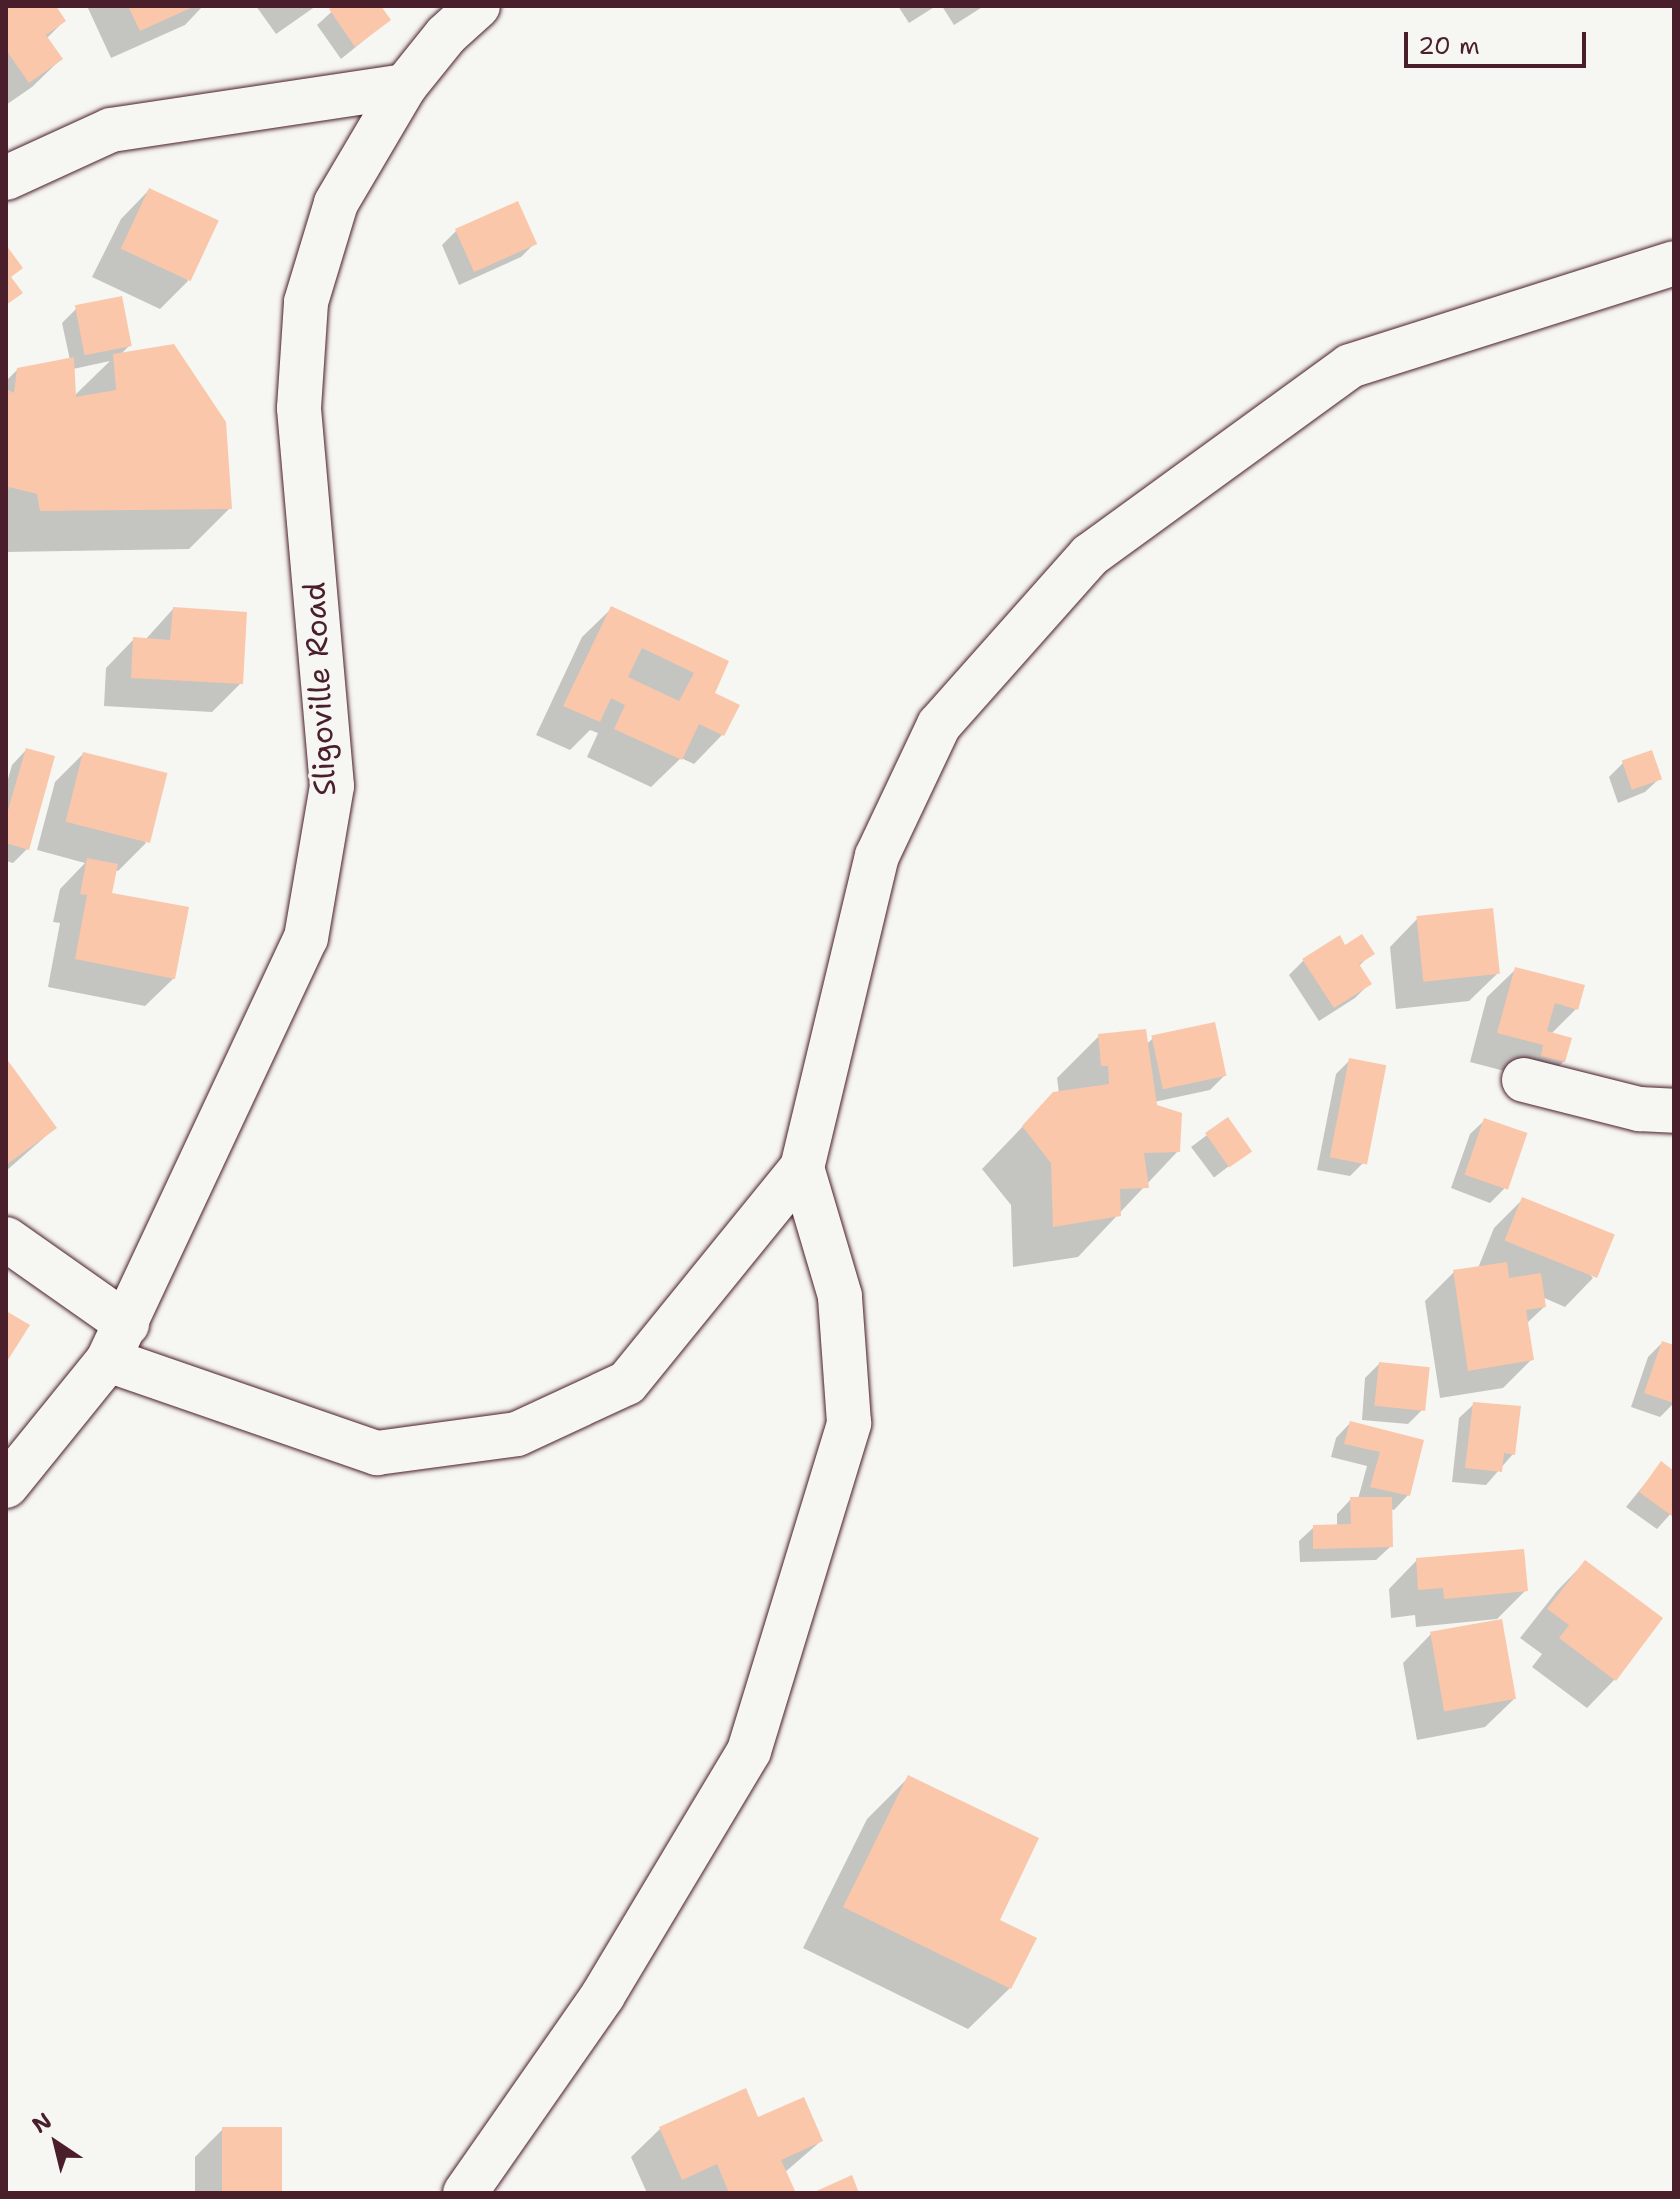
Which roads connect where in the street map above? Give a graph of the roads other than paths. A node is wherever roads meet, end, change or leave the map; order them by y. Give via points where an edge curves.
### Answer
1 (478, 6) edge
2 (405, 86) junction
3 (6, 178) edge
4 (1674, 263) edge
5 (1524, 1080) dead end
6 (1674, 1111) edge
7 (802, 1168) junction
8 (6, 1239) edge
9 (118, 1342) junction
10 (6, 1486) edge
11 (465, 2193) edge

1 - 2 street, Sligoville Road via 446,35
2 - 3 street via 111,130
2 - 9 street, Sligoville Road via 336,203 306,302 299,408 332,786 306,938
4 - 7 street via 1350,366 1090,555 939,725 883,843
5 - 6 street via 1639,1109
7 - 9 street via 627,1383 517,1434 377,1453
7 - 11 street via 840,1296 849,1423 749,1751 603,1995
8 - 9 street
9 - 10 street, Sligoville Road

